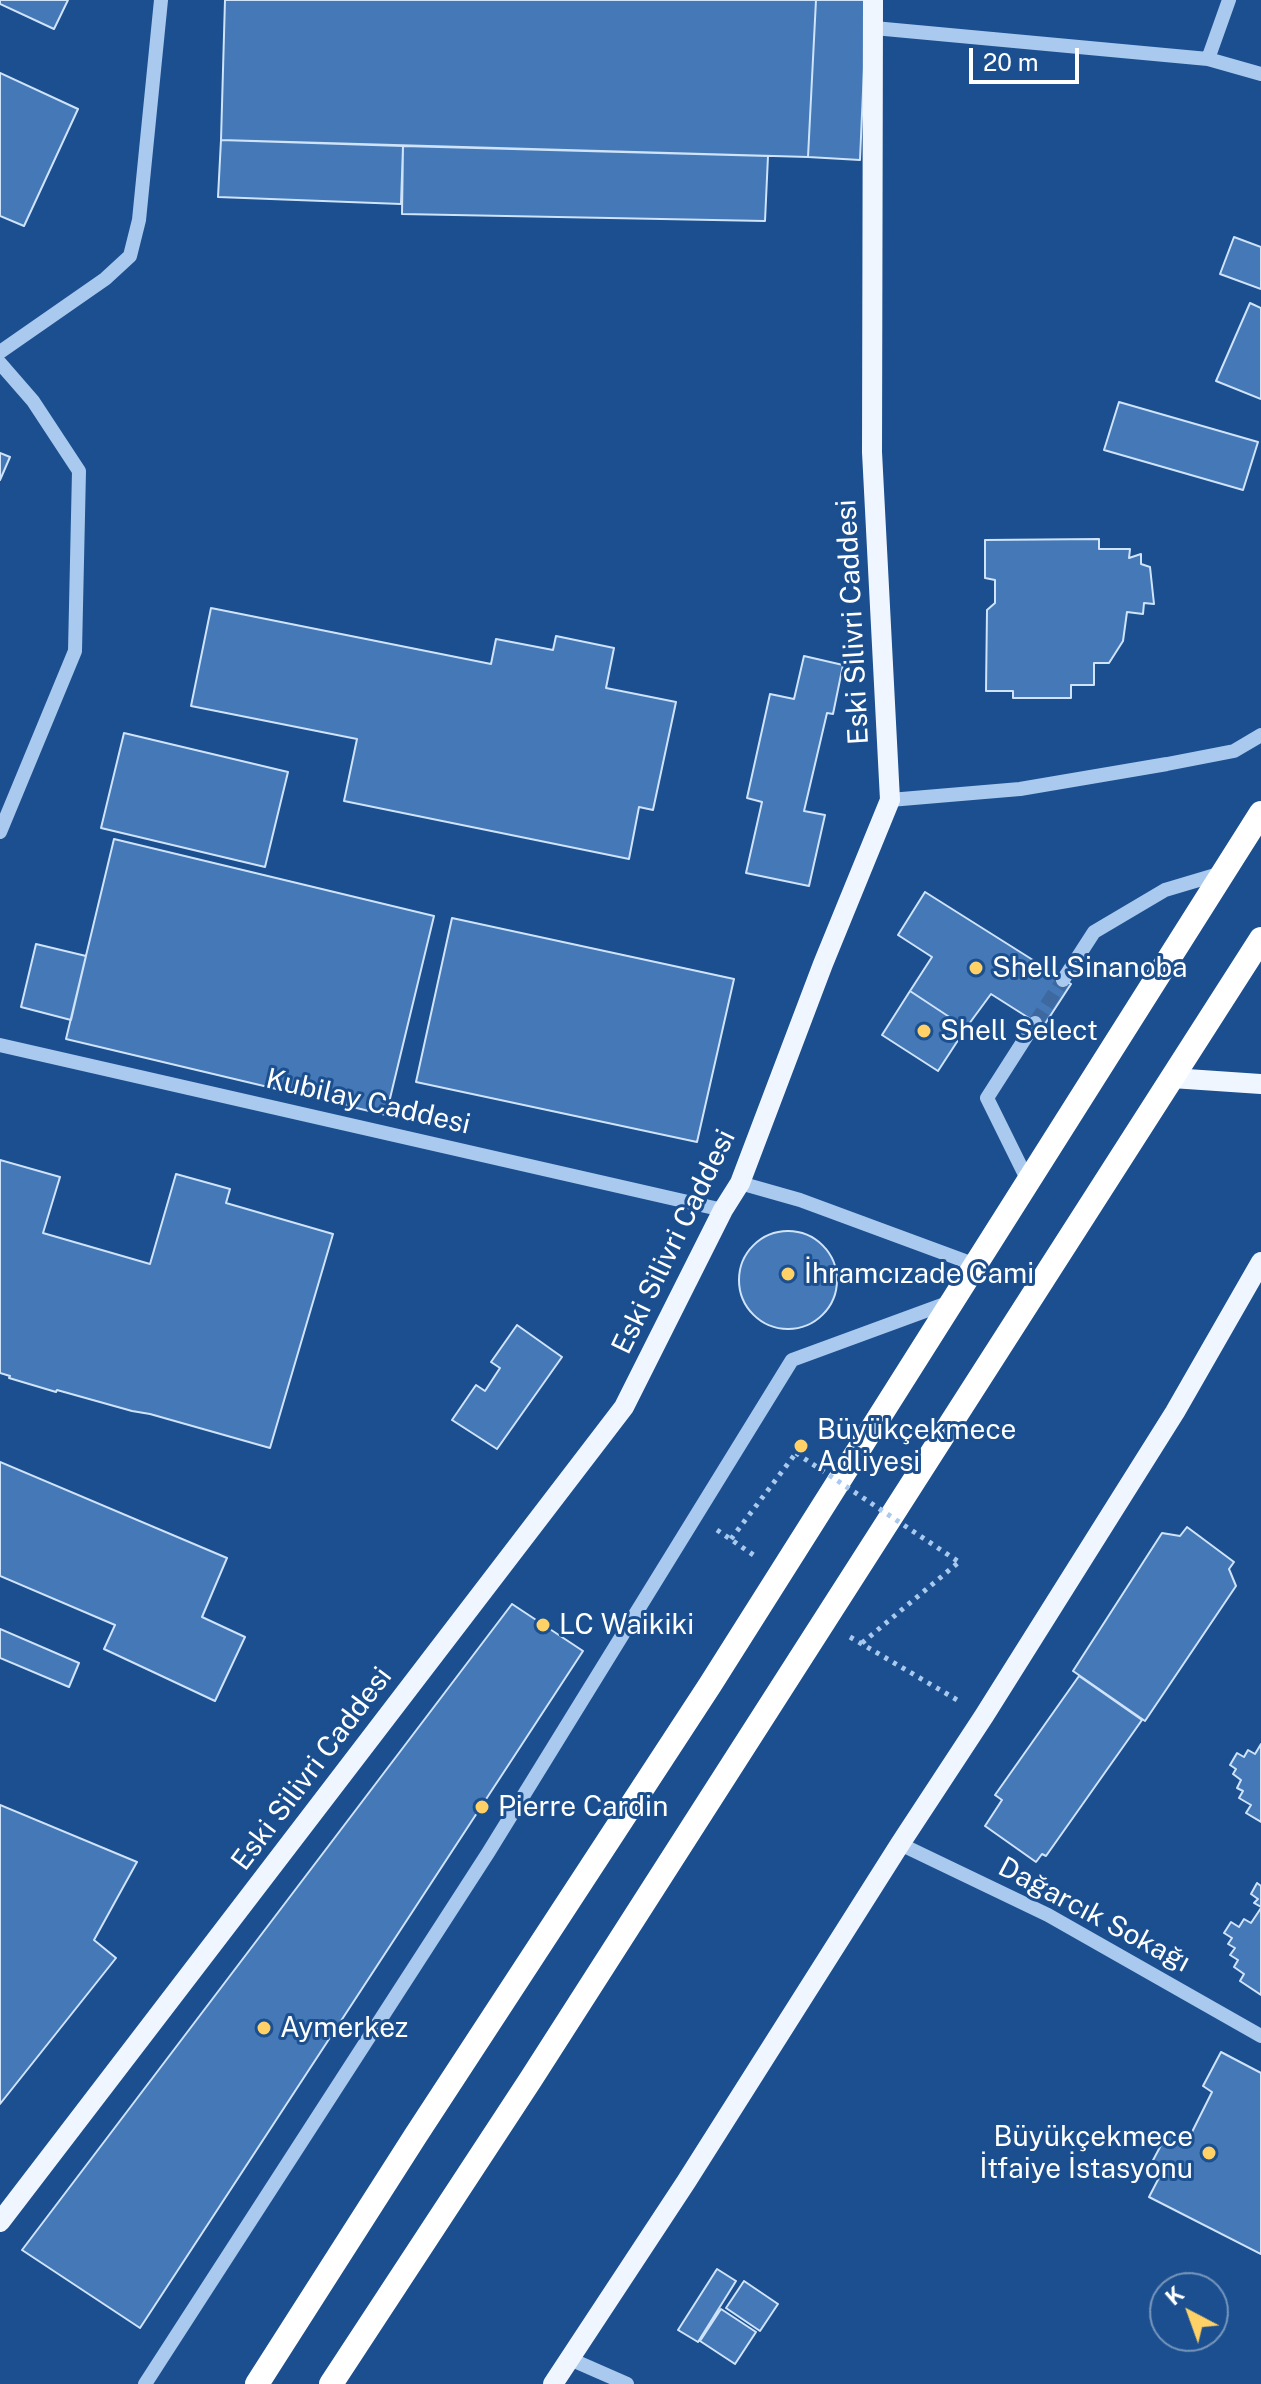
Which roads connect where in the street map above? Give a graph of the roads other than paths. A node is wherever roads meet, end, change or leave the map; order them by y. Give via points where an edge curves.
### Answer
1 (161, 0) edge
2 (873, 0) edge
3 (1229, 0) edge
4 (874, 28) junction
5 (1208, 59) junction
6 (1261, 74) edge
7 (0, 352) edge
8 (0, 363) edge
9 (1261, 735) edge
10 (890, 800) junction
11 (1261, 813) edge
12 (0, 832) edge
13 (1222, 872) junction
14 (1261, 939) edge
15 (1063, 980) tunnel mouth
16 (1035, 1023) tunnel mouth
17 (0, 1045) edge
18 (1172, 1078) junction
19 (1261, 1084) edge
20 (1028, 1181) junction
21 (740, 1183) junction
22 (723, 1210) junction
23 (1261, 1262) edge
24 (976, 1265) junction
25 (954, 1300) junction
26 (900, 1844) junction
27 (1261, 2036) edge
28 (0, 2222) edge
29 (570, 2359) junction
30 (145, 2384) edge
31 (257, 2384) edge
32 (331, 2384) edge
33 (553, 2384) edge
34 (627, 2384) edge

1 - 7 street via 139,220 130,256
2 - 4 main road, Eski Silivri Caddesi
3 - 5 street
4 - 5 street
4 - 10 main road, Eski Silivri Caddesi via 872,452
5 - 6 street
8 - 12 street via 33,401 79,471 75,651
9 - 10 street via 1234,751 1167,764 1020,789
10 - 21 main road, Eski Silivri Caddesi
11 - 13 highway
13 - 15 street via 1165,890 1094,932
13 - 20 highway
14 - 18 highway
16 - 20 street via 987,1098
17 - 22 street, Kubilay Caddesi
18 - 19 main road
18 - 32 highway
20 - 24 highway
21 - 22 main road, Eski Silivri Caddesi
21 - 24 street
22 - 28 main road, Eski Silivri Caddesi via 624,1407
23 - 26 main road via 1175,1412
24 - 25 highway
25 - 30 street via 792,1360 488,1853
25 - 31 highway
26 - 27 street, Dağarcık Sokağı via 1048,1915
26 - 29 main road
29 - 33 main road
29 - 34 street

